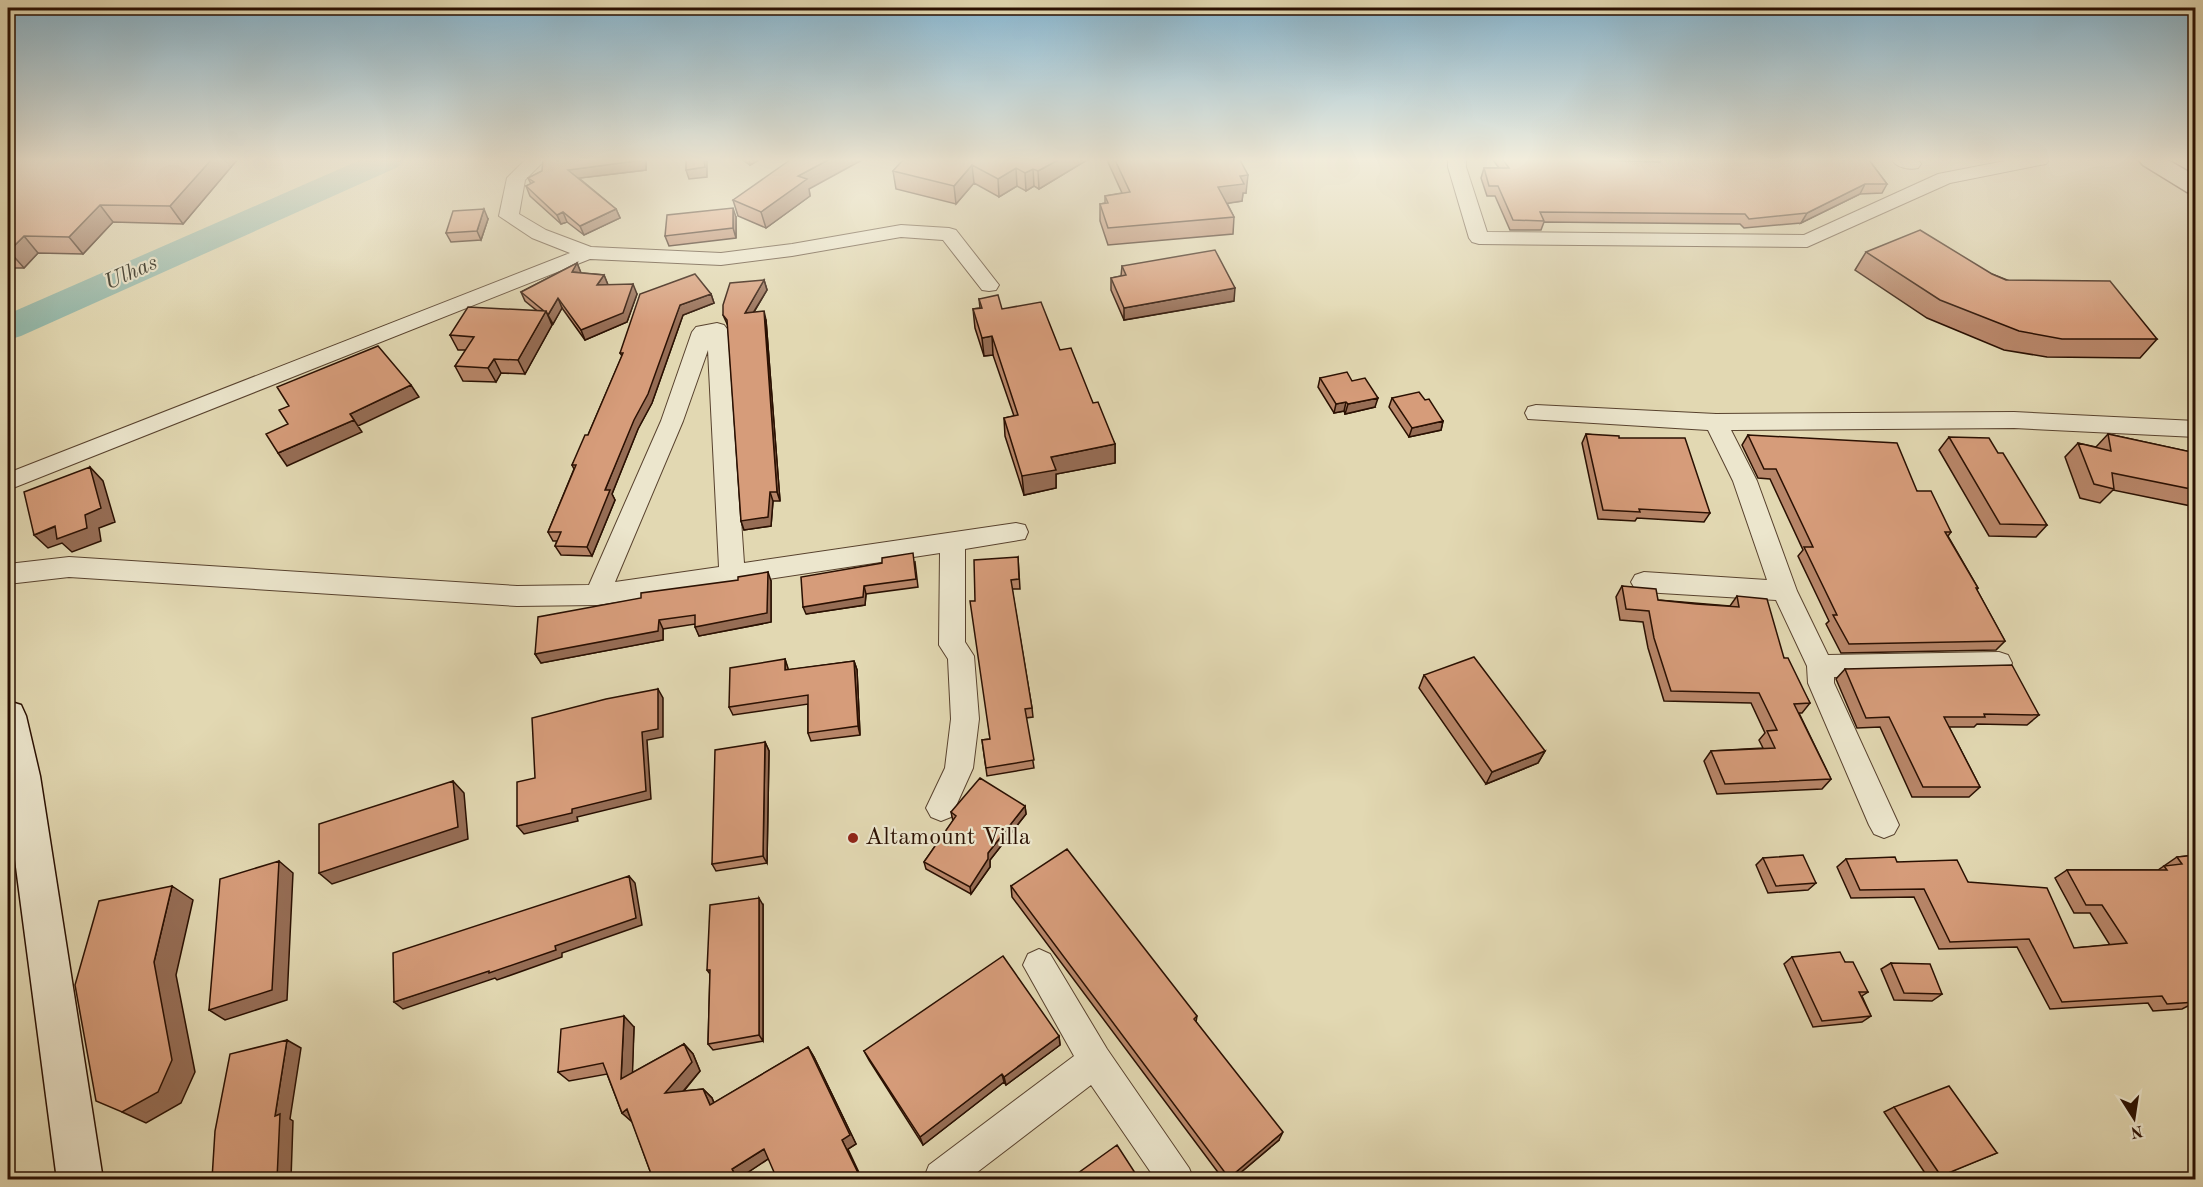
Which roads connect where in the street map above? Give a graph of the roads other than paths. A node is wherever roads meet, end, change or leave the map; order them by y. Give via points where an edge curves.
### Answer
1 (509, 215) edge
2 (1472, 215) edge
3 (1863, 215) edge
4 (588, 253) junction
5 (989, 285) dead end
6 (1536, 413) dead end
7 (1716, 422) junction
8 (2196, 429) edge
9 (8, 482) edge
10 (1016, 532) dead end
11 (953, 542) junction
12 (8, 574) edge
13 (732, 575) junction
14 (1644, 582) dead end
15 (1784, 591) junction
16 (597, 595) junction
17 (1999, 663) edge
18 (1820, 666) junction
19 (8, 716) edge
20 (15, 781) edge
21 (941, 808) dead end
22 (1884, 825) dead end
23 (1039, 965) dead end
24 (1095, 1061) junction
25 (80, 1179) edge
26 (941, 1179) edge
27 (1178, 1179) edge

1 - 4 street via 539,234
2 - 3 street via 1479,238 1807,241
4 - 5 street via 721,259 901,231 949,234
4 - 9 street
6 - 7 street
7 - 8 street via 2014,420
7 - 15 street via 1745,481
10 - 11 street
11 - 13 street
11 - 21 street via 952,645 961,656 965,718 959,768
12 - 16 street via 69,567 517,596
13 - 16 street
13 - 16 street via 717,330 703,332 672,421
14 - 15 street
15 - 18 street
17 - 18 street
18 - 22 street via 1821,683
19 - 20 street
20 - 25 street
23 - 24 street
24 - 26 street
24 - 27 street

